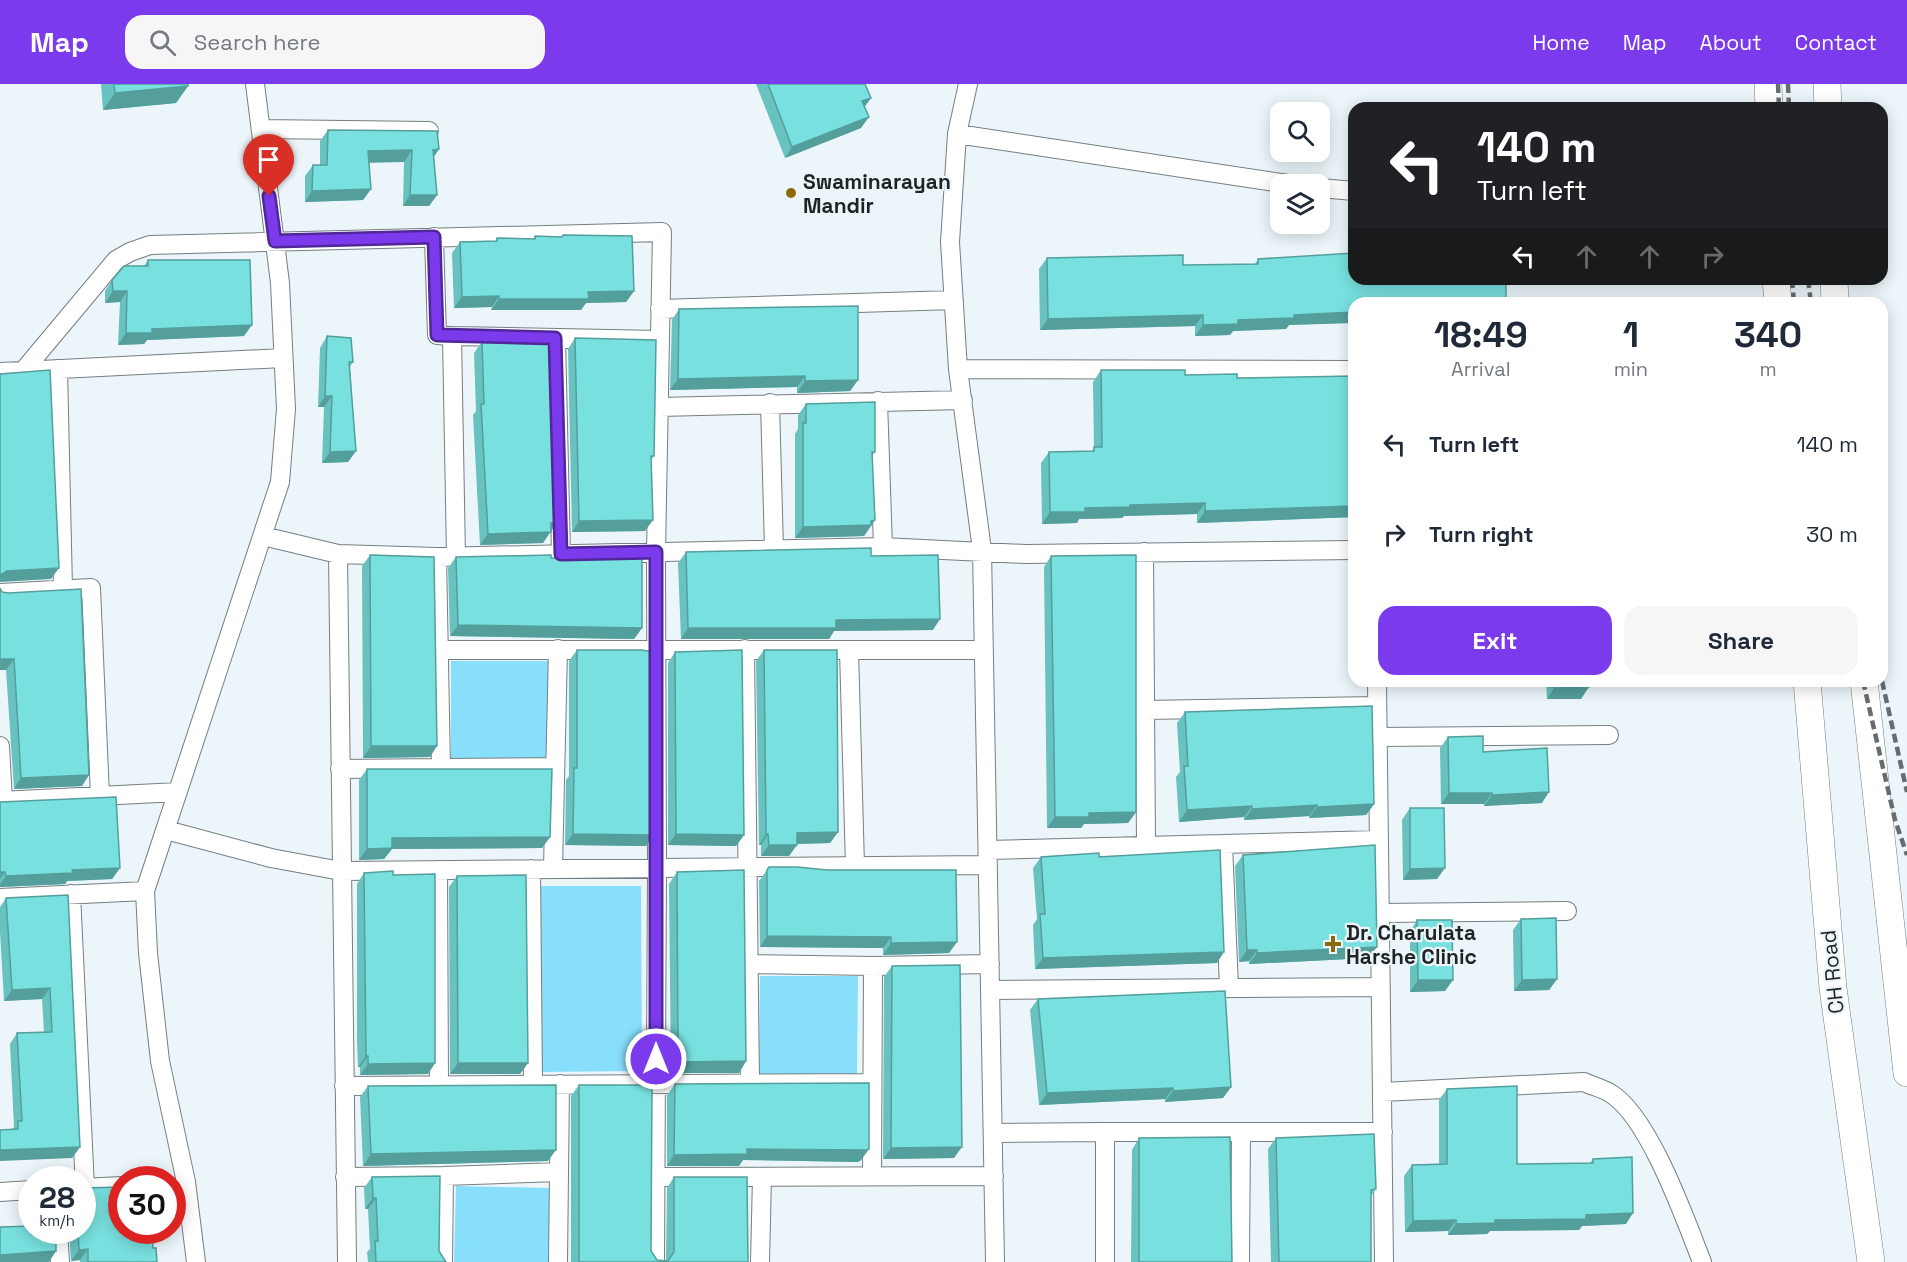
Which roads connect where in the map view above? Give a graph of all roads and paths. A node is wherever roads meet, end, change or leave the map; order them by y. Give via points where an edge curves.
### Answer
1 (255, 84) edge
2 (968, 84) edge
3 (1768, 84) edge
4 (1827, 84) edge
5 (1769, 102) edge
6 (1828, 102) edge
7 (261, 129) junction
8 (429, 131) edge
9 (957, 134) junction
10 (1270, 181) edge
11 (1330, 189) edge
12 (1348, 190) edge
13 (434, 237) junction
14 (275, 241) junction
15 (954, 300) junction
16 (660, 309) junction
17 (452, 336) junction
18 (555, 338) junction
19 (660, 340) junction
20 (283, 358) junction
21 (58, 369) junction
22 (958, 369) junction
23 (24, 370) junction
24 (1348, 370) edge
25 (0, 372) edge
26 (963, 400) junction
27 (878, 401) junction
28 (770, 403) junction
29 (659, 407) junction
30 (263, 536) junction
31 (883, 547) junction
32 (774, 549) junction
33 (982, 550) junction
34 (1348, 550) edge
35 (656, 552) junction
36 (1144, 552) junction
37 (338, 554) junction
38 (561, 554) junction
39 (437, 556) junction
40 (456, 556) junction
41 (63, 589) junction
42 (0, 593) edge
43 (558, 649) junction
44 (656, 649) junction
45 (745, 649) junction
46 (439, 650) junction
47 (849, 650) junction
48 (984, 650) junction
49 (1377, 687) edge
50 (1808, 687) edge
51 (1865, 687) edge
52 (1377, 706) junction
53 (1145, 710) junction
54 (1609, 735) dead end
55 (1377, 737) junction
56 (0, 746) edge
57 (555, 767) junction
58 (441, 768) junction
59 (340, 769) junction
60 (178, 792) junction
61 (100, 796) junction
62 (1, 801) edge
63 (166, 830) junction
64 (1379, 840) junction
65 (1223, 844) junction
66 (1146, 846) junction
67 (988, 857) junction
68 (855, 866) junction
69 (749, 867) junction
70 (657, 868) junction
71 (531, 869) junction
72 (553, 869) junction
73 (438, 870) junction
74 (341, 871) junction
75 (145, 891) junction
76 (71, 894) junction
77 (0, 898) edge
78 (1567, 911) dead end
79 (1380, 913) junction
80 (750, 964) junction
81 (990, 964) junction
82 (873, 966) junction
83 (1381, 987) junction
84 (1228, 988) junction
85 (990, 990) junction
86 (1907, 1073) edge
87 (656, 1083) junction
88 (750, 1083) junction
89 (872, 1083) junction
90 (532, 1084) junction
91 (560, 1084) junction
92 (439, 1085) junction
93 (344, 1086) junction
94 (1382, 1092) junction
95 (1105, 1132) junction
96 (1241, 1132) junction
97 (1383, 1132) junction
98 (993, 1133) junction
99 (82, 1166) edge
100 (176, 1166) edge
101 (559, 1172) junction
102 (444, 1176) junction
103 (872, 1176) junction
104 (994, 1176) junction
105 (345, 1177) junction
106 (762, 1177) junction
107 (656, 1178) junction
108 (18, 1191) edge
109 (0, 1192) edge
110 (186, 1216) edge
111 (59, 1244) edge
112 (60, 1262) edge
113 (196, 1262) edge
114 (347, 1262) edge
115 (443, 1262) edge
116 (558, 1262) edge
117 (655, 1262) edge
118 (760, 1262) edge
119 (995, 1262) edge
120 (1105, 1262) edge
121 (1240, 1262) edge
122 (1384, 1262) edge
123 (1702, 1262) edge
124 (1871, 1262) edge

1 - 7 street
2 - 9 street
3 - 5 street
4 - 6 street
7 - 8 street
7 - 14 street
9 - 10 street
9 - 15 street via 950,243
11 - 12 street
13 - 14 street
13 - 16 street via 662,232
13 - 17 street via 437,335
14 - 20 street
14 - 23 street via 150,245 130,252 116,260
15 - 16 street
15 - 22 street
16 - 19 street
17 - 18 street
17 - 40 street
18 - 19 street
18 - 38 street
19 - 29 street
20 - 21 street
20 - 30 street via 286,409 280,482
21 - 23 street
21 - 41 street
22 - 24 street
22 - 26 street
23 - 25 street
26 - 27 street
26 - 33 street
27 - 28 street
27 - 31 street
28 - 29 street
28 - 32 street
29 - 35 street
30 - 37 street
30 - 60 street
31 - 32 street
31 - 33 street
32 - 35 street
33 - 36 street via 1025,554
33 - 48 street
34 - 36 street
35 - 38 street
35 - 44 street
36 - 53 street
37 - 39 street
37 - 59 street
38 - 40 street
39 - 40 street
39 - 46 street
41 - 42 street
41 - 61 street via 91,588
43 - 44 street
43 - 46 street
43 - 57 street
44 - 45 street
44 - 70 street
45 - 47 street
45 - 69 street
46 - 58 street
47 - 48 street
47 - 68 street
48 - 67 street
49 - 52 street
50 - 124 street, CH Road via 1833,988
51 - 86 street
52 - 53 street
52 - 55 street
53 - 66 street
54 - 55 street
55 - 64 street
56 - 62 street
57 - 58 street
57 - 72 street
58 - 59 street
59 - 74 street
60 - 61 street
60 - 63 street
61 - 62 street
63 - 74 street via 271,858
63 - 75 street
64 - 65 street
64 - 79 street
65 - 66 street
65 - 84 street
66 - 67 street
67 - 68 street
67 - 81 street
68 - 69 street
69 - 70 street
69 - 80 street
70 - 72 street
70 - 87 street
71 - 72 street
71 - 73 street
71 - 90 street
73 - 74 street
73 - 92 street
74 - 93 street
75 - 76 street
75 - 100 street via 160,1061
76 - 77 street
76 - 99 street
78 - 79 street
79 - 83 street
80 - 82 street
80 - 88 street
81 - 82 street
81 - 85 street
82 - 89 street
83 - 84 street
83 - 94 street
84 - 85 street
85 - 98 street
87 - 88 street
87 - 91 street
87 - 107 street
88 - 89 street
89 - 103 street
90 - 91 street
90 - 92 street
91 - 101 street
92 - 93 street
93 - 105 street
94 - 97 street
94 - 123 street via 1584,1082 1611,1093 1651,1144
95 - 96 street
95 - 98 street
95 - 120 street
96 - 97 street
96 - 121 street
97 - 122 street
98 - 104 street
101 - 102 street
101 - 116 street
102 - 105 street
102 - 115 street
103 - 104 street
103 - 106 street
104 - 119 street
105 - 114 street
106 - 107 street
106 - 118 street
107 - 117 street
108 - 109 street
110 - 113 street
111 - 112 street

